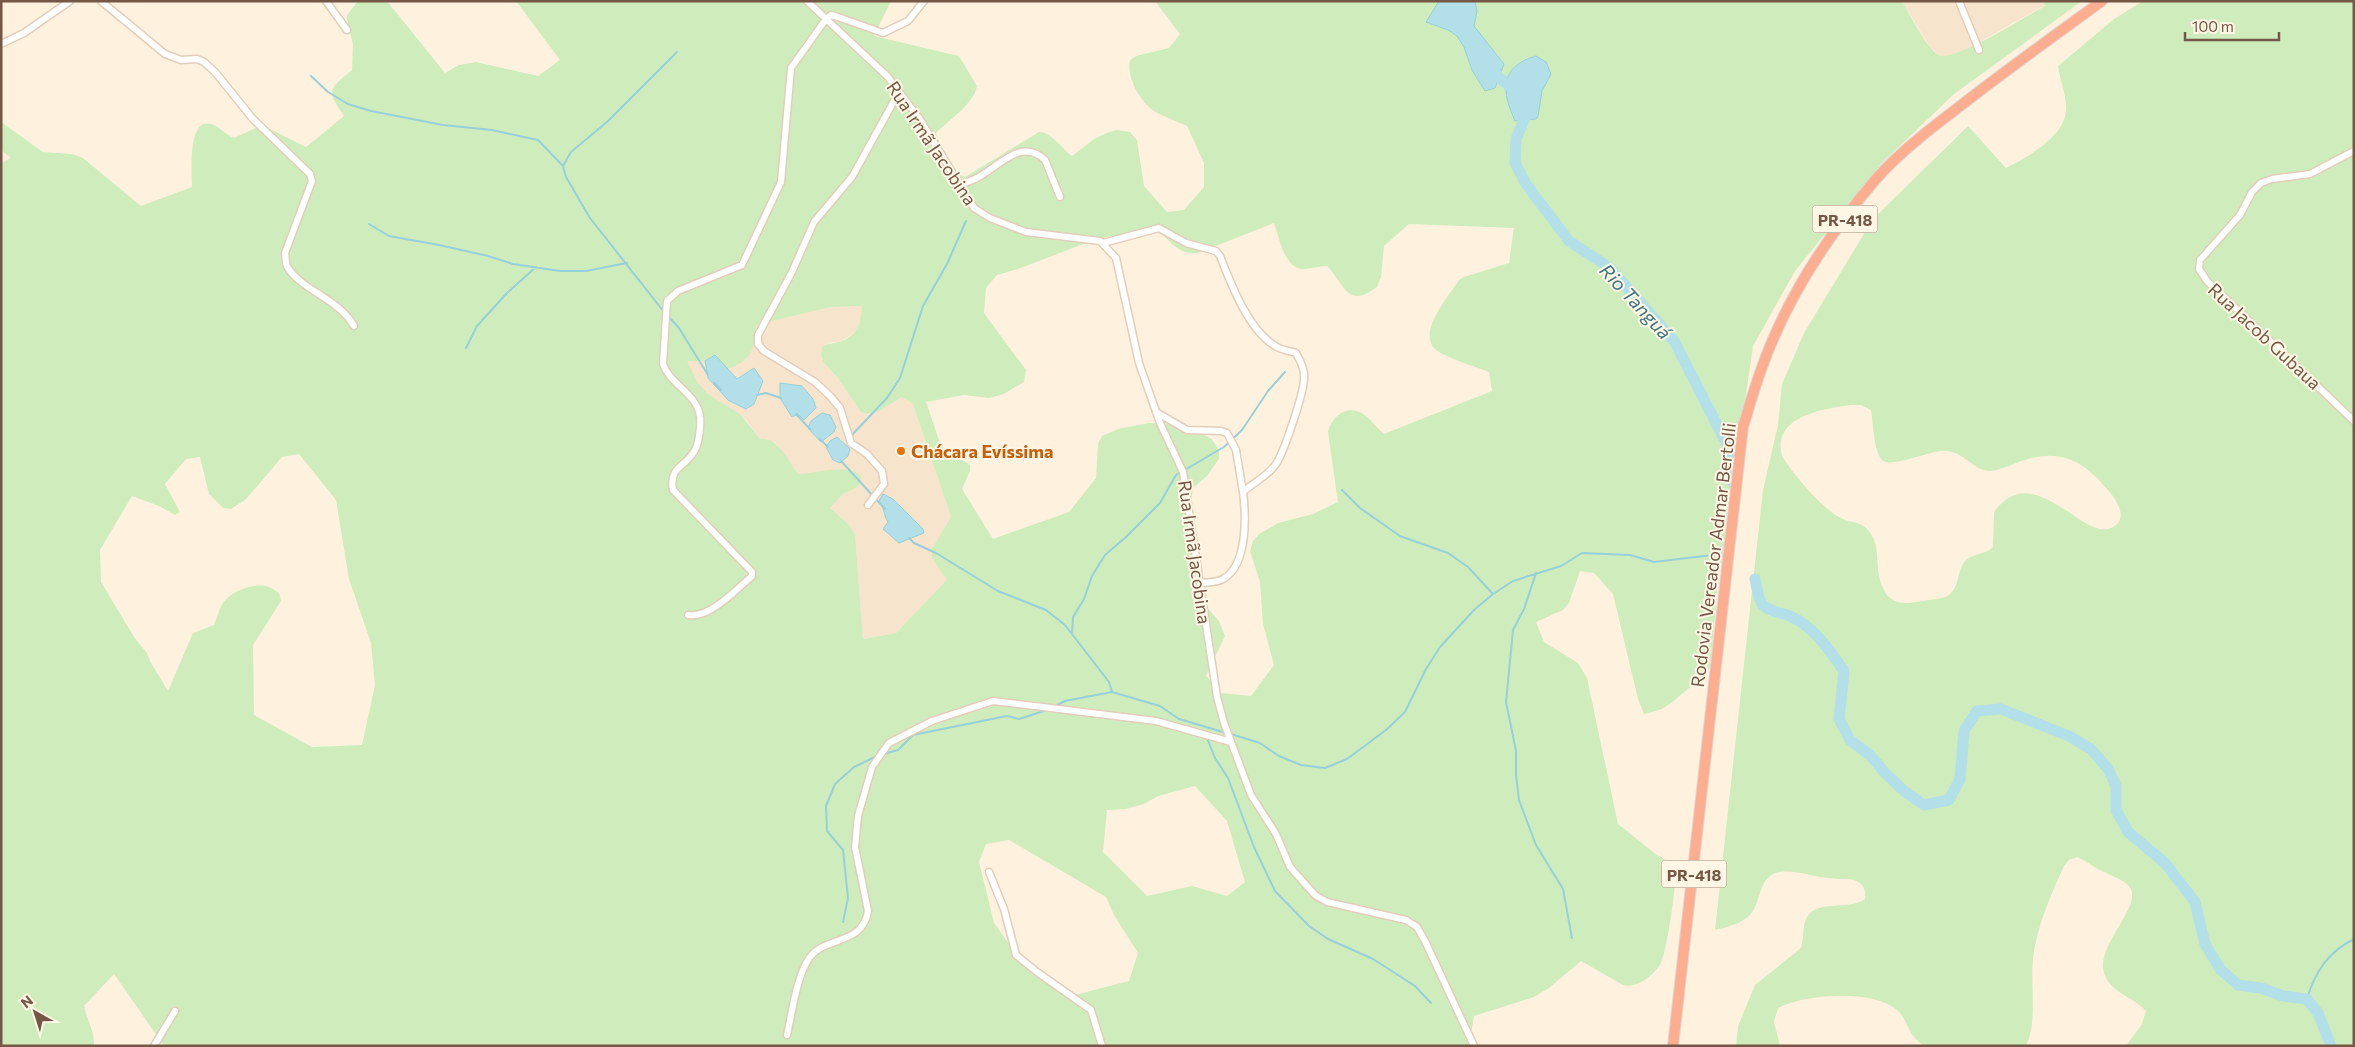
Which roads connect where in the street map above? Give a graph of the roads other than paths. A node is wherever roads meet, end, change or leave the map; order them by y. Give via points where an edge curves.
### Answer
1 (70, 1) edge
2 (100, 1) edge
3 (326, 1) edge
4 (807, 1) edge
5 (924, 1) edge
6 (1959, 1) edge
7 (2102, 1) edge
8 (826, 19) junction
9 (347, 30) dead end
10 (1, 44) edge
11 (1980, 50) dead end
12 (899, 92) junction
13 (2354, 152) edge
14 (960, 184) junction
15 (1060, 198) dead end
16 (1103, 243) junction
17 (354, 326) dead end
18 (1156, 412) junction
19 (2354, 421) edge
20 (1243, 492) junction
21 (868, 505) dead end
22 (1200, 583) junction
23 (688, 614) dead end
24 (1231, 742) junction
25 (989, 872) dead end
26 (175, 1011) dead end
27 (787, 1034) dead end
28 (154, 1046) edge
29 (1102, 1046) edge
30 (1474, 1046) edge
31 (1674, 1046) edge

1 - 10 street via 24,33
2 - 17 street via 165,54 181,60 204,62 253,120 310,174 312,181 285,252 286,262 298,277 350,317
3 - 9 street
4 - 8 street, Rua Irmã Jacobina
5 - 8 street via 908,21 883,33 831,15
6 - 11 street
7 - 31 highway, Rodovia Vereador Admar Bertolli / PR-418 via 1921,137 1877,178 1837,228 1808,274 1784,316 1761,368 1743,428
8 - 12 street, Rua Irmã Jacobina via 888,77
8 - 23 street via 792,68 781,182 742,265 678,291 667,301 662,364 665,372 694,402 700,416 696,449 674,472 673,490 752,572 752,576 714,607 694,616
12 - 14 street, Rua Irmã Jacobina
12 - 21 street via 852,176 814,222 792,272 758,334 758,344 764,351 815,382 830,396 840,408 851,443 867,454 882,471 884,484
13 - 19 street, Rua Jacob Gubaua via 2310,174 2261,183 2252,192 2240,215 2200,260 2199,269 2207,281
14 - 15 street via 976,179 1015,153 1030,152 1046,160
14 - 16 street, Rua Irmã Jacobina via 974,208 990,218 1026,232
16 - 18 street, Rua Irmã Jacobina via 1116,258 1139,363
16 - 20 street via 1159,228 1186,243 1216,251 1234,294 1266,340 1278,348 1296,353 1300,360 1304,378 1290,433 1277,463 1268,474
18 - 20 street via 1187,430 1227,433 1236,450
18 - 22 street, Rua Irmã Jacobina via 1183,472
20 - 22 street via 1246,516 1235,566 1224,578
22 - 24 street, Rua Irmã Jacobina via 1217,698
24 - 27 street via 1156,721 993,701 932,721 888,743 872,767 858,816 855,847 868,911 866,921 855,933 810,956 803,970
24 - 30 street, Rua Irmã Jacobina via 1251,795 1276,834 1290,868 1314,895 1327,902 1406,920 1417,928
25 - 29 street via 1004,909 1016,955 1091,1010
26 - 28 street

